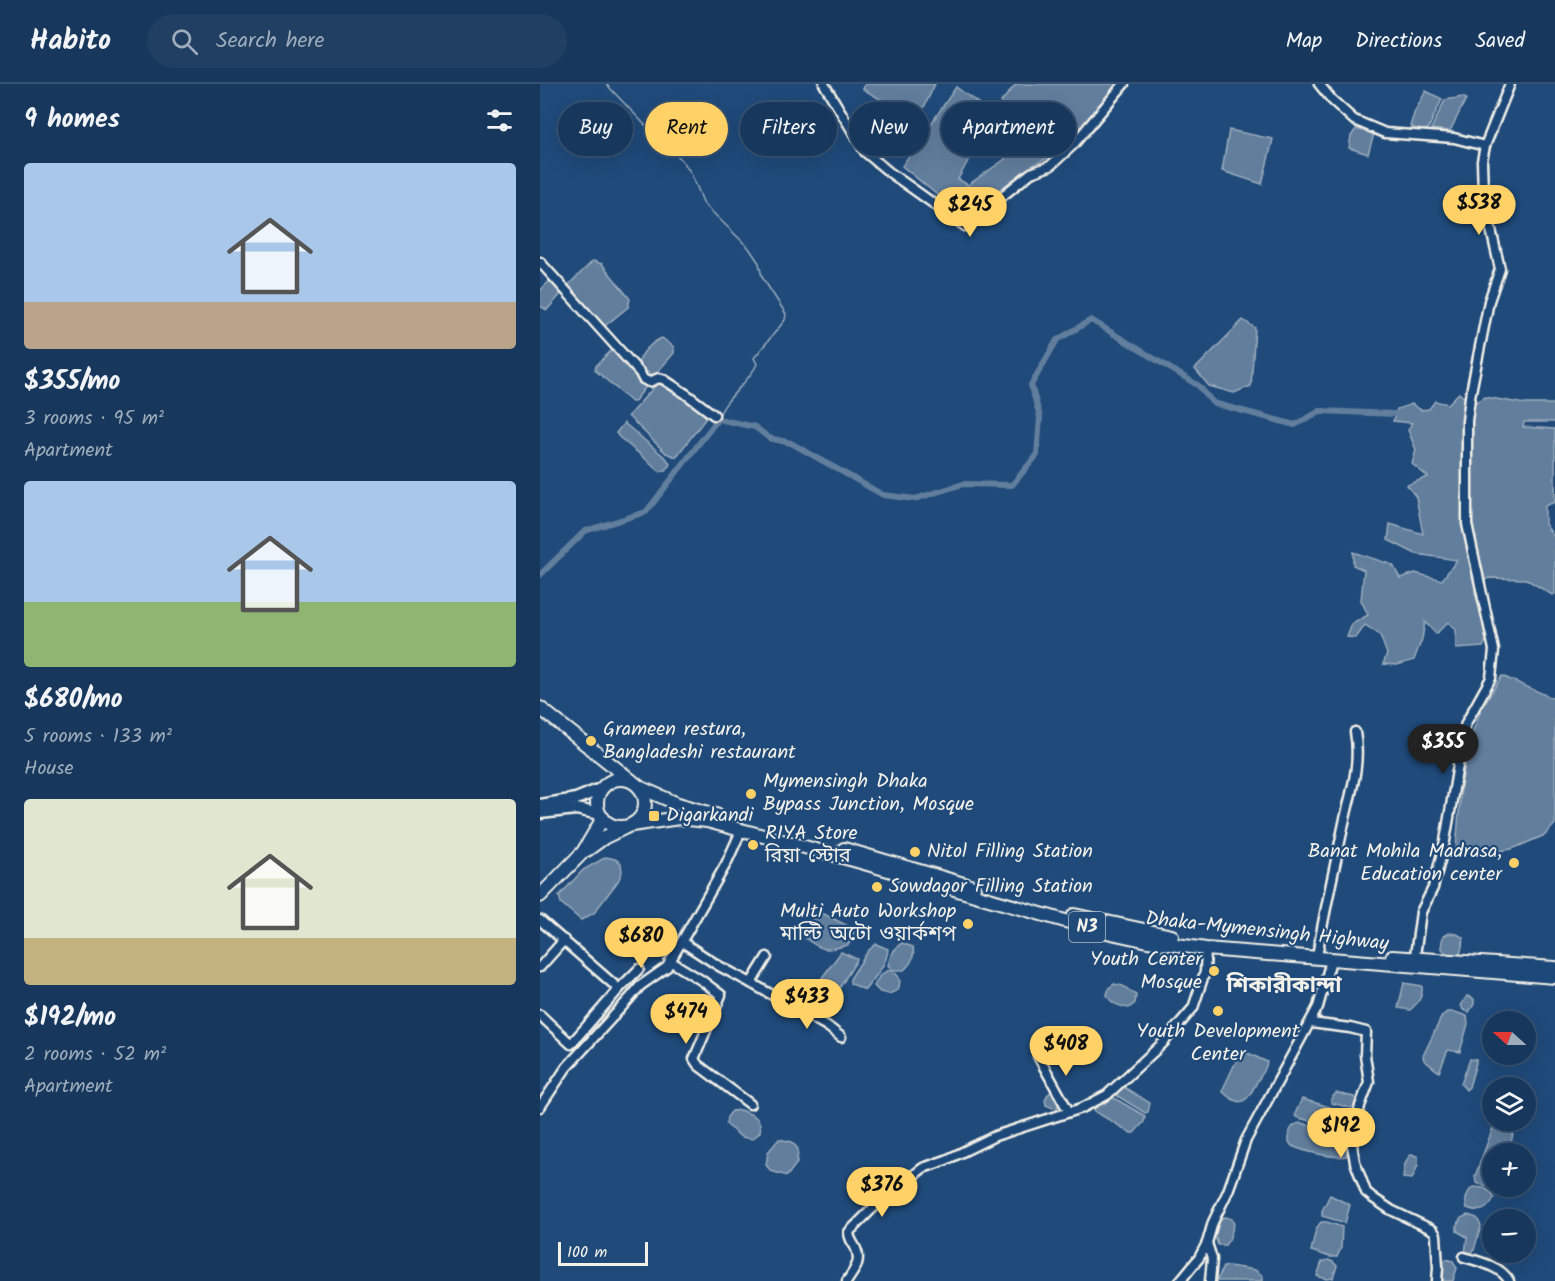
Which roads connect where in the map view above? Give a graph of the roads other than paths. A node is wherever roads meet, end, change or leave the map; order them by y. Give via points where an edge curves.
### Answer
1 (824, 84) edge
2 (1124, 84) edge
3 (1319, 84) edge
4 (1510, 84) edge
5 (1485, 146) junction
6 (540, 261) edge
7 (714, 415) dead end
8 (540, 708) edge
9 (1355, 732) dead end
10 (593, 750) junction
11 (637, 785) junction
12 (604, 786) junction
13 (540, 805) edge
14 (540, 813) edge
15 (601, 816) junction
16 (629, 826) junction
17 (742, 829) junction
18 (583, 852) junction
19 (540, 896) edge
20 (540, 920) edge
21 (564, 940) junction
22 (682, 942) junction
23 (1206, 949) junction
24 (1318, 951) junction
25 (766, 957) dead end
26 (1331, 960) junction
27 (670, 962) junction
28 (1414, 962) junction
29 (540, 967) edge
30 (1555, 968) edge
31 (639, 969) dead end
32 (1555, 977) edge
33 (751, 983) junction
34 (619, 989) junction
35 (540, 1015) edge
36 (1311, 1023) junction
37 (841, 1037) dead end
38 (1038, 1056) dead end
39 (750, 1104) dead end
40 (540, 1107) edge
41 (1070, 1112) junction
42 (1207, 1244) junction
43 (1464, 1257) dead end
44 (847, 1281) edge
45 (1180, 1281) edge
46 (1210, 1281) edge
47 (1437, 1281) edge
48 (1509, 1281) edge

1 - 2 street via 866,152 965,226 1031,172 1050,166 1073,145
3 - 5 street via 1354,120 1385,133 1454,138
4 - 5 street
5 - 28 street via 1483,194 1500,269 1489,301 1470,397 1467,524 1494,650 1491,678 1466,723 1458,751 1445,842 1433,888 1421,912
6 - 7 street via 644,379 663,380
8 - 10 highway, N3
9 - 24 street via 1356,773
10 - 11 highway, N3
10 - 12 highway, N3 via 604,766
11 - 12 highway, N3 via 623,779
11 - 16 highway via 643,793 645,808 638,821
11 - 24 highway, Dhaka-Mymensingh Highway / N3 via 678,804 1104,923 1198,940
12 - 13 main road via 576,799
12 - 15 highway, N3 via 597,803
14 - 15 main road via 576,809
15 - 16 highway, N3 via 613,826
15 - 18 highway
16 - 17 highway, Dhaka-Mymensingh Highway / N3 via 679,818
16 - 18 highway
17 - 22 street
17 - 23 highway, Dhaka-Mymensingh Highway / N3 via 1093,929
18 - 19 highway
20 - 21 street
21 - 29 street
21 - 34 street
22 - 27 street
22 - 33 street
23 - 26 highway, Dhaka-Mymensingh Highway / N3
23 - 41 street via 1193,1008 1163,1043 1107,1095
24 - 28 highway, Dhaka-Mymensingh Highway / N3
25 - 33 street
26 - 28 highway, Dhaka-Mymensingh Highway / N3
26 - 36 street
27 - 39 street via 721,995 694,1059
27 - 40 street via 640,986 566,1068
28 - 30 highway, Dhaka-Mymensingh Highway / N3
28 - 32 highway, Dhaka-Mymensingh Highway / N3
31 - 34 street
33 - 37 street
34 - 35 street via 571,1044
36 - 42 street via 1246,1140
36 - 47 street via 1366,1032 1369,1082 1352,1145 1354,1162 1366,1192 1436,1234
38 - 41 street
41 - 44 street via 994,1136 923,1168 879,1202 849,1232 858,1264
42 - 45 street
42 - 46 street via 1212,1259
43 - 48 street via 1506,1275

